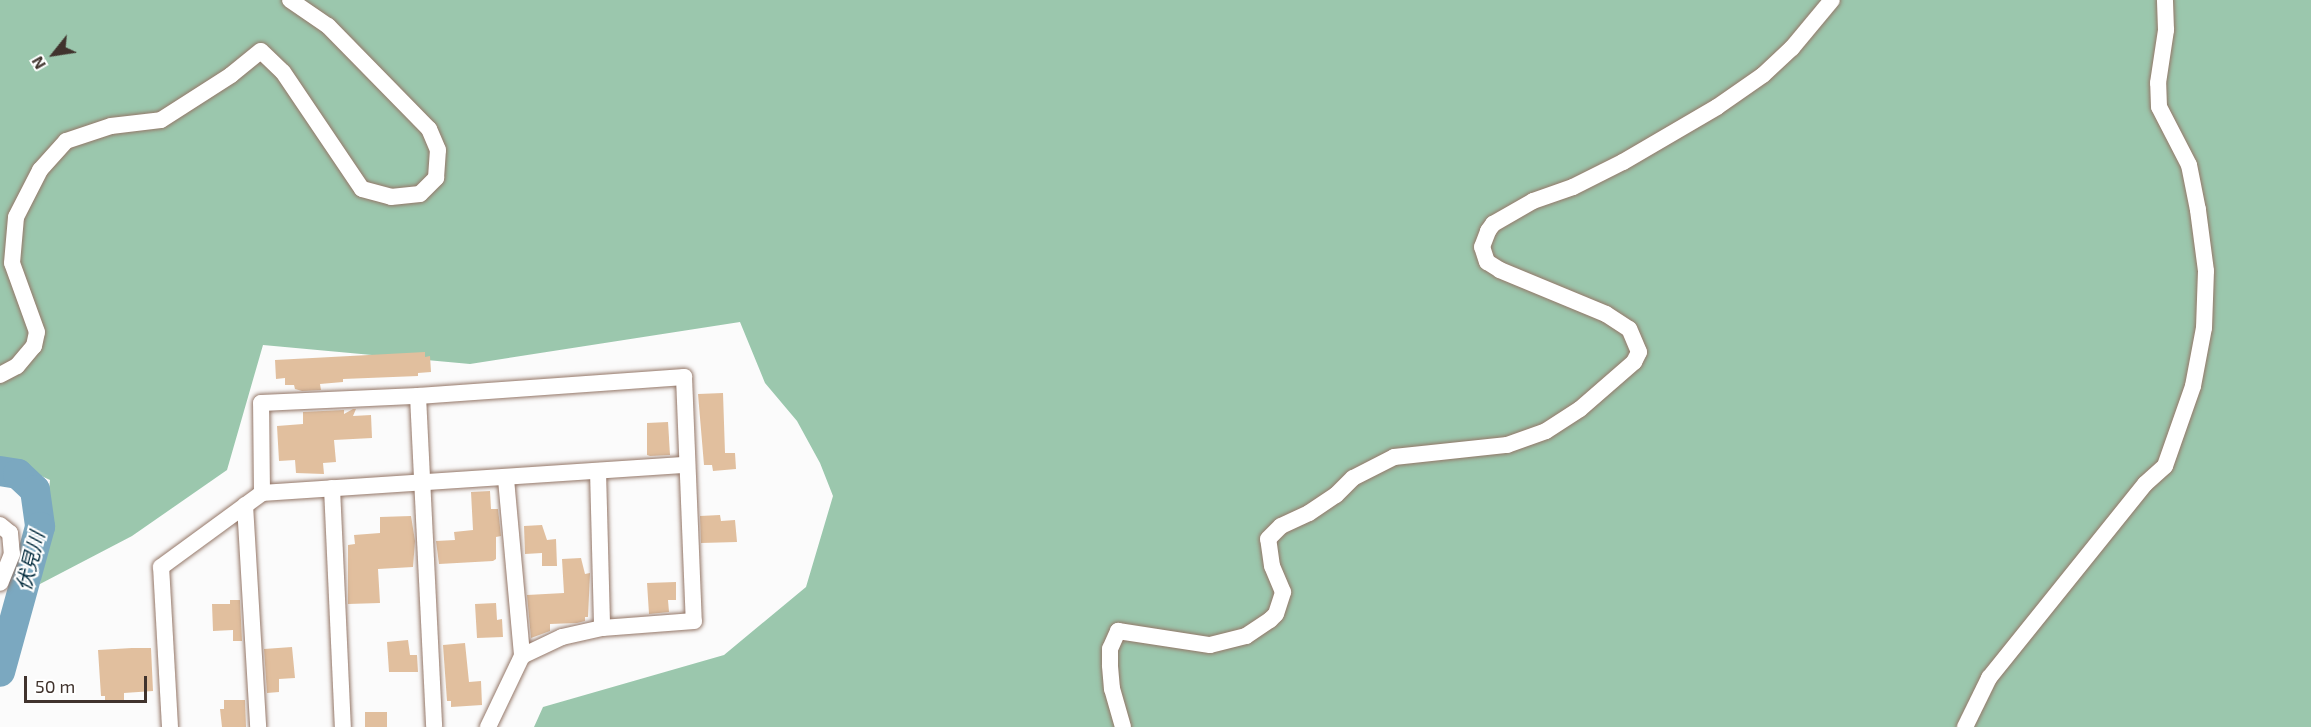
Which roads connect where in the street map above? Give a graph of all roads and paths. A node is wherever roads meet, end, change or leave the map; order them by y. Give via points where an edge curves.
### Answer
1 (290, 0) edge
2 (1832, 0) edge
3 (2165, 0) edge
4 (0, 375) edge
5 (418, 396) junction
6 (686, 465) junction
7 (598, 471) junction
8 (506, 479) junction
9 (421, 482) junction
10 (332, 488) junction
11 (262, 493) junction
12 (244, 505) junction
13 (0, 525) edge
14 (0, 583) edge
15 (602, 628) junction
16 (522, 656) junction
17 (170, 727) edge
18 (258, 727) edge
19 (343, 727) edge
20 (434, 727) edge
21 (488, 727) edge
22 (1123, 727) edge
23 (1965, 727) edge

1 - 4 street via 328,26 429,129 438,150 435,178 420,194 391,197 362,189 283,72 261,51 161,120 111,126 66,141 40,170 16,217 12,263 37,332 34,346 17,366
2 - 22 street via 1785,55 1717,108 1574,187 1533,201 1493,224 1488,231 1482,247 1487,262 1606,314 1629,329 1639,352 1634,362 1580,410 1546,431 1507,445 1394,456 1353,478 1310,513 1281,526 1268,539 1272,566 1282,592 1276,614 1246,636 1210,645 1118,631 1110,649 1110,665
3 - 23 street via 2159,107 2189,165 2206,272 2204,328 2193,386 2165,466 2145,484 1996,669
5 - 6 street via 684,377
5 - 9 street
5 - 11 street via 261,403
6 - 7 street
6 - 15 street via 694,621
7 - 8 street
7 - 15 street
8 - 9 street
8 - 16 street
9 - 10 street
9 - 20 street
10 - 11 street
10 - 19 street
11 - 12 street
12 - 17 street via 161,567
12 - 18 street
13 - 14 street via 10,533 12,554
15 - 16 street via 562,636
16 - 21 street

